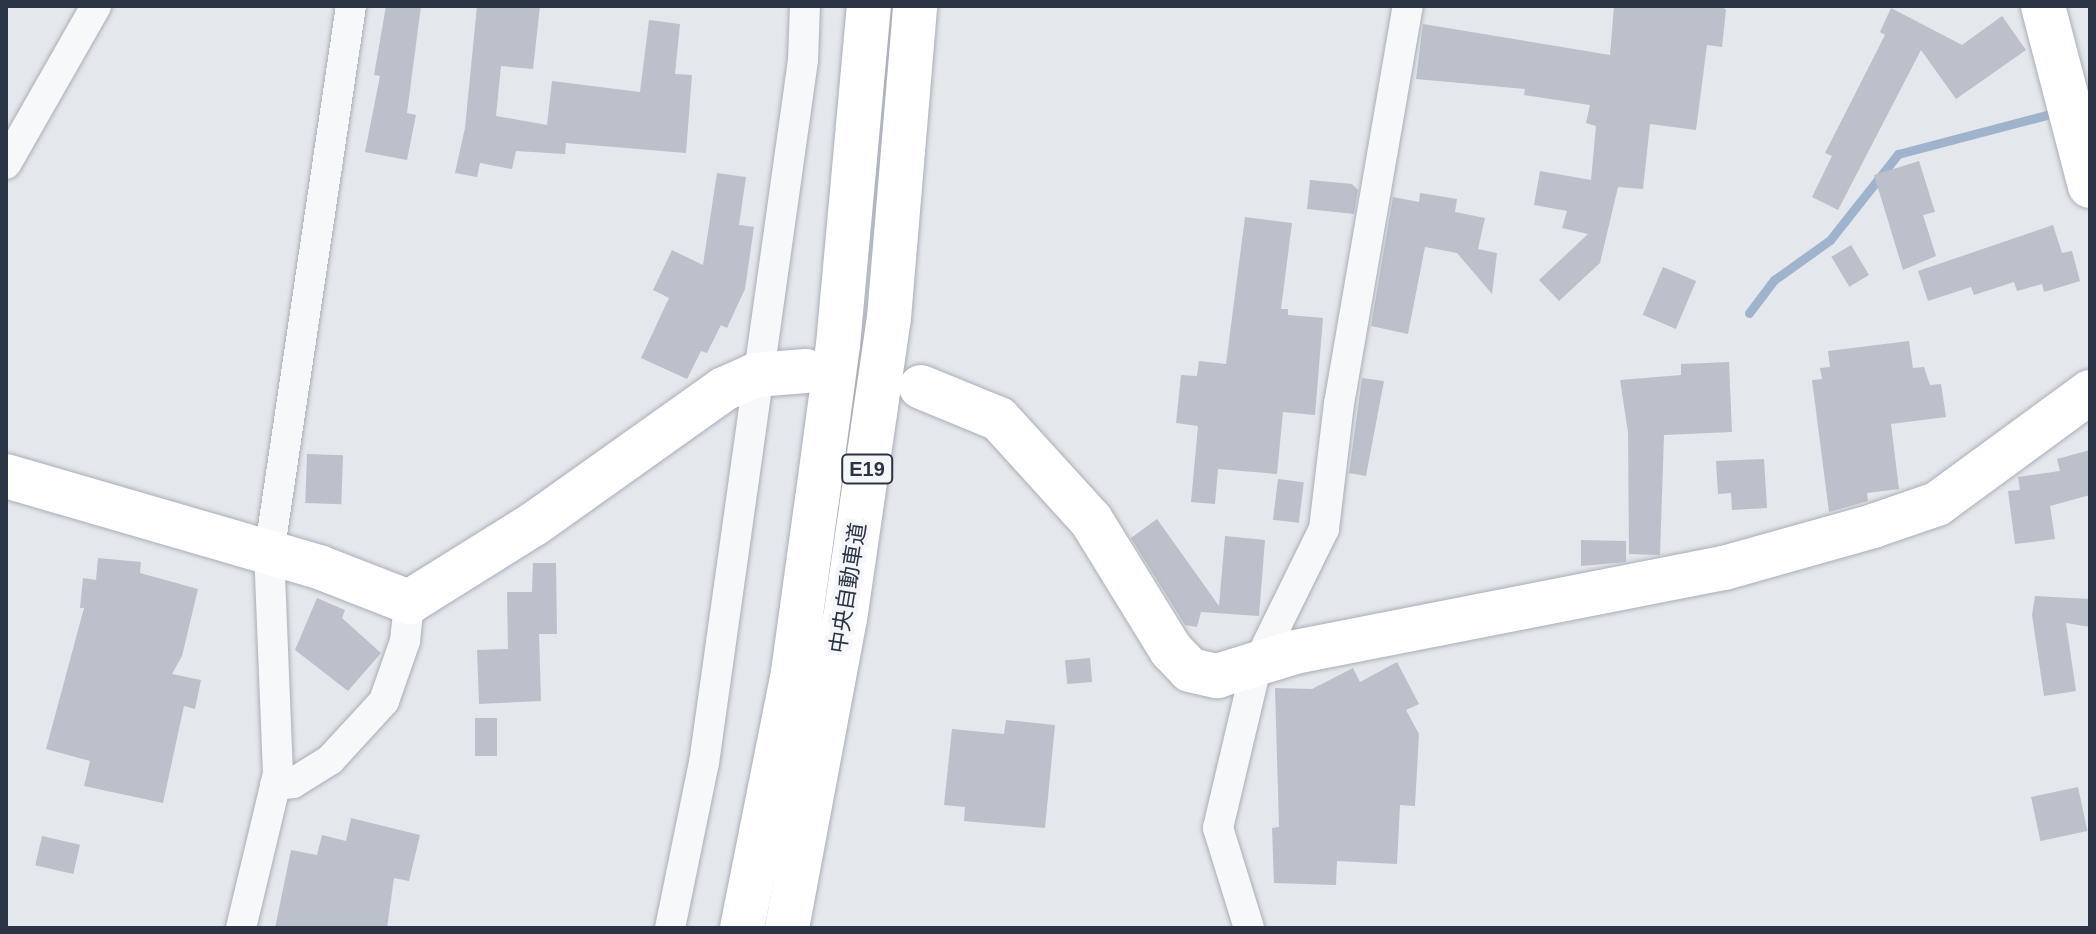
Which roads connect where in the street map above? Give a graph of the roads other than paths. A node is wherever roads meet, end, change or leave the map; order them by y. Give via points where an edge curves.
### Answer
1 (96, 6) edge
2 (351, 6) edge
3 (805, 6) edge
4 (869, 6) edge
5 (915, 6) edge
6 (1408, 6) edge
7 (2043, 6) edge
8 (6, 164) edge
9 (2090, 186) edge
10 (806, 371) dead end
11 (755, 375) junction
12 (921, 387) dead end
13 (2090, 392) edge
14 (6, 476) edge
15 (269, 554) junction
16 (409, 602) junction
17 (1256, 667) junction
18 (275, 785) junction
19 (241, 928) edge
20 (670, 928) edge
21 (742, 928) edge
22 (787, 928) edge
23 (1249, 928) edge

1 - 8 street
2 - 15 street
3 - 11 street via 803,60
4 - 21 main road, 中央自動車道 / E19 via 838,345 817,500 793,672
5 - 22 main road, 中央自動車道 / E19 via 889,318 845,619
6 - 17 street via 1339,404 1324,529
7 - 9 main road
10 - 11 main road
11 - 16 main road via 724,389 534,524
11 - 20 street via 704,763
12 - 17 main road via 999,419 1047,468 1091,520 1171,650 1190,670 1217,676
13 - 17 main road via 1937,504 1873,526 1724,568 1295,652
14 - 15 main road
15 - 16 main road
15 - 18 street
16 - 18 street via 405,641 384,701 330,760 293,783
17 - 23 street via 1218,828
18 - 19 street

